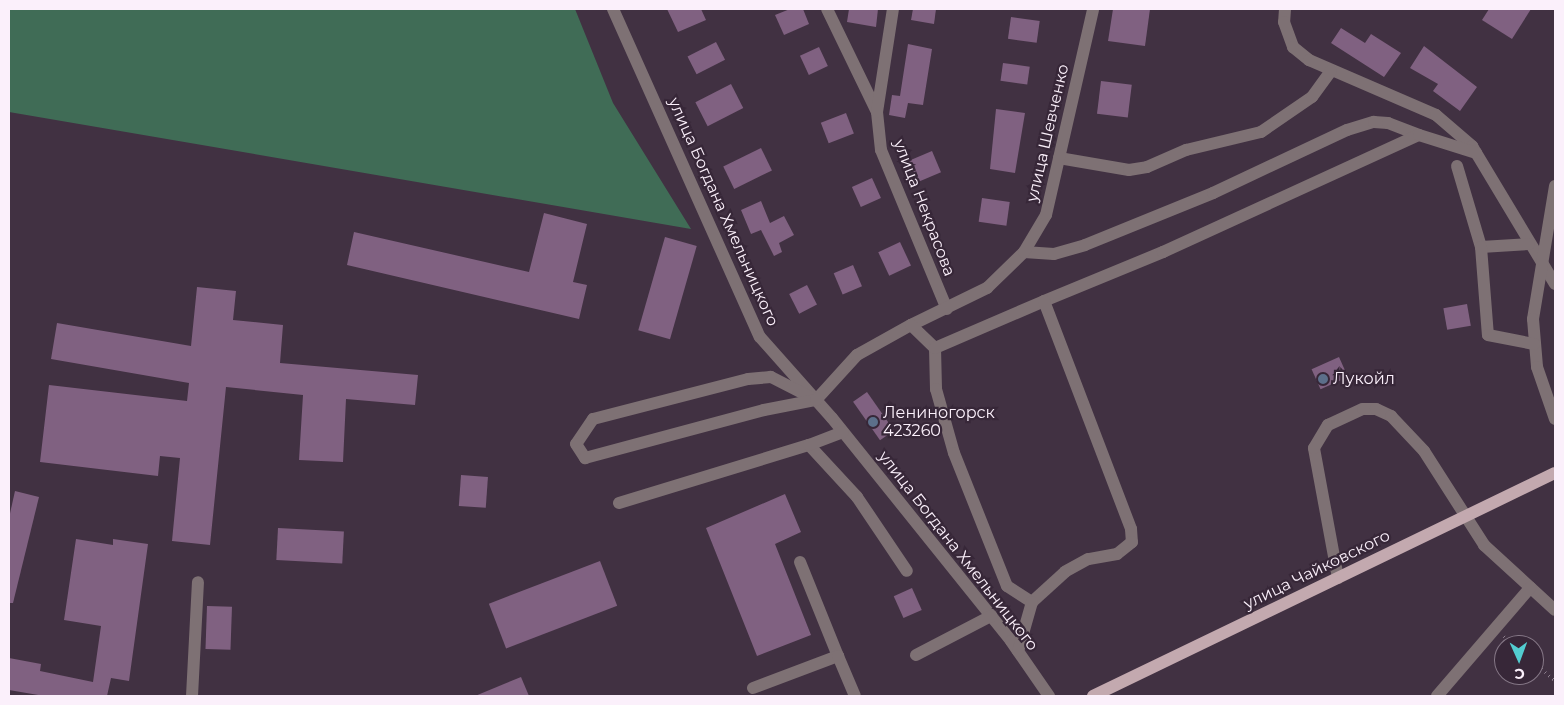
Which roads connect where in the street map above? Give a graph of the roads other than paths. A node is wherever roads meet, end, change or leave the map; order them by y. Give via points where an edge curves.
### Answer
1 (613, 9) edge
2 (827, 9) edge
3 (893, 9) edge
4 (1093, 9) edge
5 (1285, 9) edge
6 (1331, 71) junction
7 (877, 112) junction
8 (1419, 135) junction
9 (1476, 154) junction
10 (1059, 158) junction
11 (1457, 166) dead end
12 (1555, 186) edge
13 (1529, 244) junction
14 (1481, 247) junction
15 (1024, 252) junction
16 (1541, 265) junction
17 (1555, 284) edge
18 (1044, 301) junction
19 (947, 309) junction
20 (911, 325) junction
21 (1534, 344) junction
22 (935, 348) junction
23 (816, 400) junction
24 (1554, 411) edge
25 (842, 432) junction
26 (809, 445) junction
27 (1555, 473) edge
28 (619, 503) dead end
29 (1464, 518) junction
30 (800, 562) dead end
31 (907, 571) dead end
32 (1338, 578) junction
33 (198, 582) dead end
34 (1530, 588) junction
35 (1032, 602) junction
36 (1555, 610) edge
37 (991, 616) junction
38 (1018, 651) junction
39 (916, 655) dead end
40 (838, 656) junction
41 (753, 688) dead end
42 (192, 696) edge
43 (855, 696) edge
44 (1049, 696) edge
45 (1093, 696) edge
46 (1437, 696) edge

1 - 23 street, улица Богдана Хмельницкого via 760,337
2 - 7 street, улица Некрасова
3 - 7 street
4 - 10 street, улица Шевченко
5 - 6 street via 1284,22 1293,47
6 - 9 street via 1436,115
6 - 10 street via 1312,98 1261,132 1186,150 1146,167 1130,170
7 - 19 street, улица Некрасова via 881,150
8 - 9 street
8 - 15 street via 1388,123 1374,122 1347,130 1213,193 1085,245 1054,254
8 - 18 street via 1162,252
9 - 13 street
10 - 15 street, улица Шевченко via 1046,215
11 - 14 street
12 - 16 street
13 - 14 street
13 - 16 street
14 - 21 street via 1488,335
15 - 19 street, улица Шевченко via 987,288
16 - 17 street
16 - 21 street via 1533,319
18 - 22 street
18 - 35 street via 1131,529 1132,542 1117,554 1088,559 1065,572
19 - 20 street, улица Шевченко
20 - 22 street
20 - 23 street, улица Шевченко via 857,354
21 - 24 street via 1537,367
22 - 35 street via 936,389 954,453 1007,586
23 - 23 street via 764,410 585,458 576,444 593,419 748,379 771,377
23 - 25 street, улица Богдана Хмельницкого
25 - 26 street
25 - 37 street, улица Богдана Хмельницкого
26 - 28 street
26 - 31 street via 857,497
27 - 29 main road, улица Чайковского
29 - 32 main road, улица Чайковского
29 - 32 street via 1424,451 1391,416 1376,409 1363,409 1328,425 1314,448
29 - 34 street via 1484,545
30 - 40 street
32 - 45 main road, улица Чайковского
33 - 42 street
34 - 36 street
34 - 46 street
35 - 38 street
37 - 38 street, улица Богдана Хмельницкого
37 - 39 street
38 - 44 street, улица Богдана Хмельницкого
40 - 41 street
40 - 43 street

